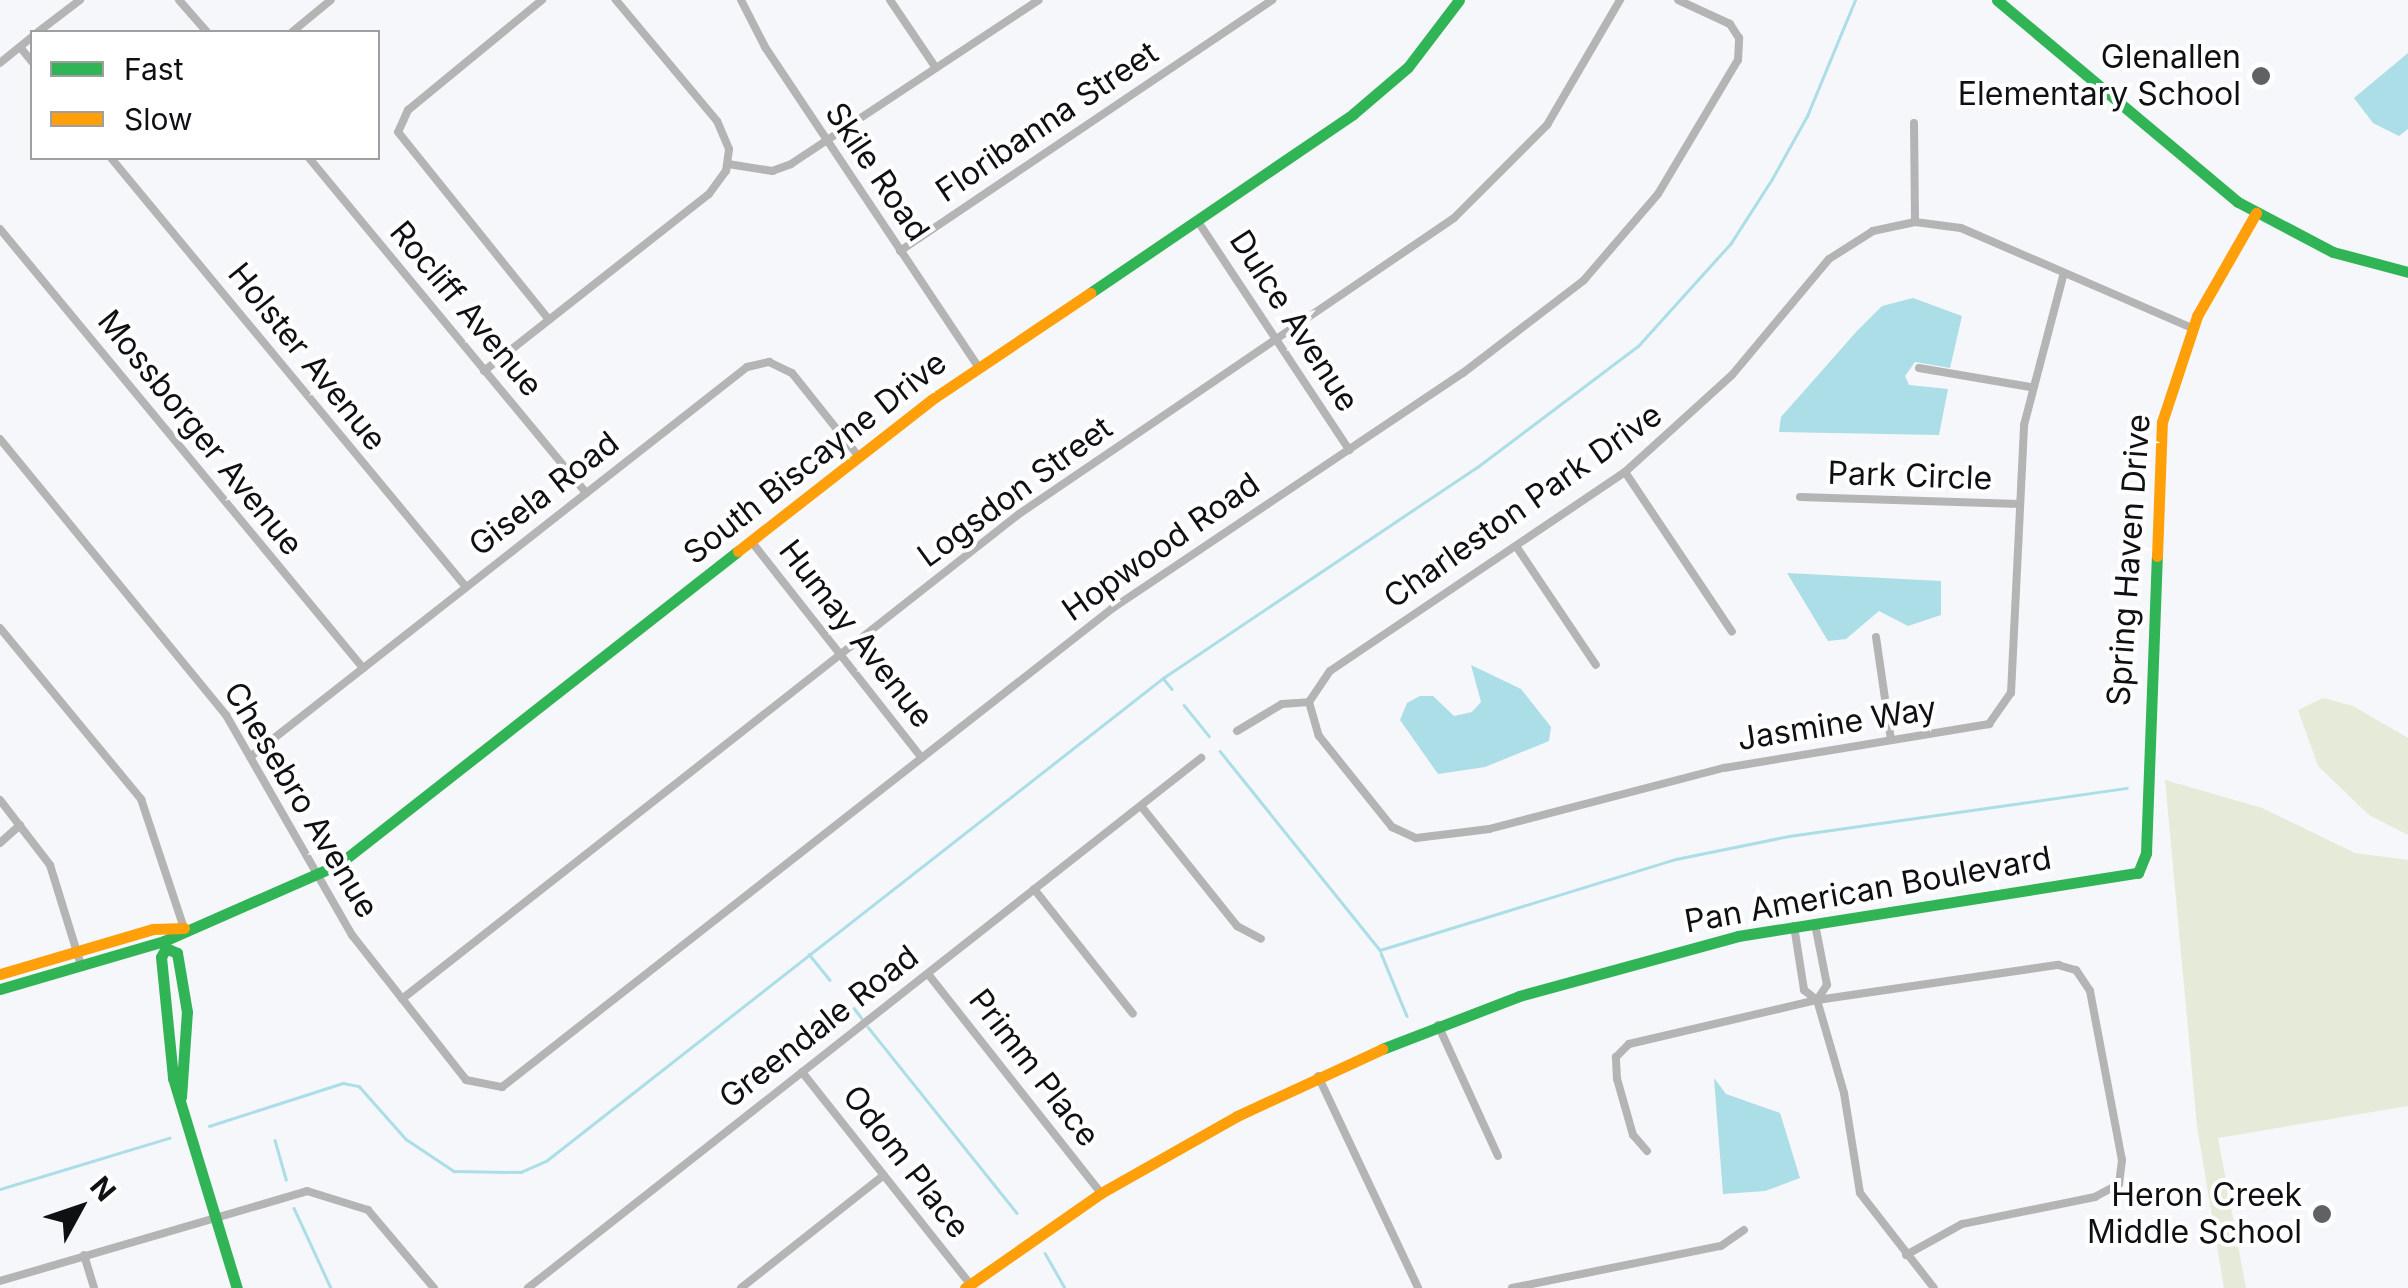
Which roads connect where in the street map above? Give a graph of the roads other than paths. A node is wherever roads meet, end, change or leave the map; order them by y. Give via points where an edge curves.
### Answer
1 (80, 0) edge
2 (180, 0) edge
3 (331, 0) edge
4 (542, 0) edge
5 (616, 0) edge
6 (741, 0) edge
7 (890, 0) edge
8 (1038, 0) edge
9 (1272, 0) edge
10 (1459, 0) edge
11 (1620, 0) edge
12 (1678, 0) edge
13 (1998, 0) edge
14 (41, 30) edge
15 (205, 30) edge
16 (294, 30) edge
17 (30, 39) edge
18 (20, 47) junction
19 (30, 60) edge
20 (0, 64) edge
21 (936, 68) junction
22 (1914, 123) dead end
23 (827, 142) junction
24 (113, 160) edge
25 (311, 160) edge
26 (728, 164) junction
27 (2256, 213) junction
28 (1197, 220) junction
29 (1916, 222) junction
30 (0, 229) edge
31 (900, 251) junction
32 (2408, 272) edge
33 (2064, 273) junction
34 (549, 320) junction
35 (2192, 328) junction
36 (1276, 340) junction
37 (978, 366) junction
38 (1919, 368) dead end
39 (484, 371) junction
40 (2030, 387) junction
41 (0, 439) edge
42 (1349, 450) junction
43 (858, 457) junction
44 (1626, 472) junction
45 (586, 492) junction
46 (1800, 497) dead end
47 (2018, 504) junction
48 (751, 542) junction
49 (1516, 546) junction
50 (466, 587) junction
51 (0, 628) edge
52 (1732, 632) dead end
53 (1876, 637) dead end
54 (840, 655) junction
55 (1596, 664) dead end
56 (363, 668) junction
57 (1309, 702) junction
58 (1237, 731) dead end
59 (1891, 740) junction
60 (250, 756) junction
61 (922, 758) junction
62 (1200, 758) dead end
63 (0, 800) edge
64 (1141, 806) junction
65 (20, 824) junction
66 (0, 843) edge
67 (2140, 870) joint
68 (318, 877) junction
69 (1034, 889) junction
70 (1814, 921) junction
71 (1794, 925) junction
72 (184, 928) junction
73 (164, 939) junction
74 (1261, 939) dead end
75 (79, 959) junction
76 (0, 974) edge
77 (928, 974) junction
78 (0, 989) edge
79 (402, 999) junction
80 (1817, 1000) junction
81 (1133, 1014) dead end
82 (1438, 1025) junction
83 (802, 1072) junction
84 (1318, 1076) junction
85 (486, 1089) joint
86 (181, 1097) junction
87 (1647, 1150) dead end
88 (1498, 1156) dead end
89 (884, 1175) junction
90 (1101, 1193) junction
91 (215, 1215) junction
92 (1744, 1230) dead end
93 (84, 1254) junction
94 (1906, 1255) junction
95 (0, 1281) edge
96 (967, 1286) edge
97 (94, 1288) edge
98 (237, 1288) edge
99 (434, 1288) edge
100 (528, 1288) edge
101 (741, 1288) edge
102 (1418, 1288) edge
103 (1512, 1288) edge
104 (1934, 1288) edge

1 - 14 street
2 - 15 street
3 - 16 street
4 - 34 street via 408,110 398,132
5 - 26 street via 717,121
6 - 23 street, Skile Road
7 - 21 street
8 - 21 street
9 - 31 street, Floribanna Street
10 - 28 street, South Biscayne Drive via 1418,55 1368,102
11 - 36 street, Logsdon Street via 1574,88 1492,185 1426,240
12 - 42 street, Hopwood Road via 1725,20 1740,48 1716,104 1658,194 1560,301
13 - 27 street
17 - 18 street
18 - 19 street
18 - 20 street
21 - 23 street
22 - 29 street
23 - 26 street via 772,171
23 - 31 street, Skile Road
24 - 50 street, Holster Avenue
25 - 39 street, Rocliff Avenue
26 - 34 street via 708,194
27 - 32 street via 2332,252
27 - 35 street, Spring Haven Drive
28 - 36 street, Dulce Avenue
28 - 37 street, South Biscayne Drive
29 - 33 street, Charleston Park Drive via 1961,228
29 - 44 street, Charleston Park Drive via 1873,231 1835,254 1732,376
30 - 56 street, Mossborger Avenue
31 - 37 street, Skile Road
33 - 35 street, Charleston Park Drive
33 - 40 street, Jasmine Way
34 - 39 street
35 - 67 street, Spring Haven Drive via 2158,449 2146,854
36 - 42 street, Dulce Avenue
36 - 54 street, Logsdon Street via 1019,514
37 - 43 street, South Biscayne Drive
38 - 40 street
39 - 45 street, Rocliff Avenue
40 - 47 street, Jasmine Way
41 - 60 street, Chesebro Avenue via 208,690
42 - 61 street, Hopwood Road via 1113,608
43 - 45 street, Gisela Road via 792,373 759,362
43 - 48 street, South Biscayne Drive
44 - 49 street, Charleston Park Drive
44 - 52 street
45 - 50 street, Gisela Road
46 - 47 street, Park Circle
47 - 59 street, Jasmine Way via 2006,708 1984,726
48 - 54 street, Humay Avenue
48 - 68 street, South Biscayne Drive
49 - 55 street
49 - 57 street, Charleston Park Drive via 1323,676
50 - 56 street, Gisela Road
51 - 72 street via 141,799
53 - 59 street
54 - 61 street, Humay Avenue
54 - 79 street, Logsdon Street
56 - 60 street, Gisela Road
57 - 58 street via 1282,704
57 - 59 street, Jasmine Way via 1319,736 1392,827 1416,838 1489,829 1724,768
60 - 68 street, Chesebro Avenue
61 - 85 street, Hopwood Road via 508,1084
62 - 64 street
63 - 65 street
64 - 69 street, Greendale Road
64 - 74 street via 1234,922
65 - 66 street
65 - 75 street via 50,865
67 - 70 street, Pan American Boulevard
68 - 72 street, South Biscayne Drive
68 - 79 street, Chesebro Avenue
69 - 77 street, Greendale Road
69 - 81 street
70 - 71 street, Pan American Boulevard
70 - 80 street via 1826,985
71 - 80 street via 1804,990
71 - 82 street, Pan American Boulevard via 1604,969
72 - 73 street, South Biscayne Drive
73 - 75 street, South Biscayne Drive
73 - 86 street
73 - 86 street via 177,954 187,1012
75 - 76 street, South Biscayne Drive
75 - 78 street, South Biscayne Drive
77 - 83 street, Greendale Road
77 - 90 street, Primm Place
79 - 85 street, Chesebro Avenue via 463,1077
80 - 87 street via 1623,1047 1616,1079 1633,1135
80 - 94 street via 1844,1093 1854,1178 1872,1214
80 - 94 street via 2058,966 2076,970 2090,991 2122,1160 2119,1184 2095,1197 1962,1224
82 - 84 street, Pan American Boulevard
82 - 88 street
83 - 89 street, Odom Place
83 - 100 street, Greendale Road
84 - 90 street, Pan American Boulevard
84 - 102 street
86 - 91 street
89 - 96 street, Odom Place
89 - 101 street
90 - 96 street, Pan American Boulevard
91 - 93 street
91 - 98 street
91 - 99 street via 296,1192 345,1198 380,1220
92 - 103 street via 1724,1245
93 - 95 street
93 - 97 street
94 - 104 street

